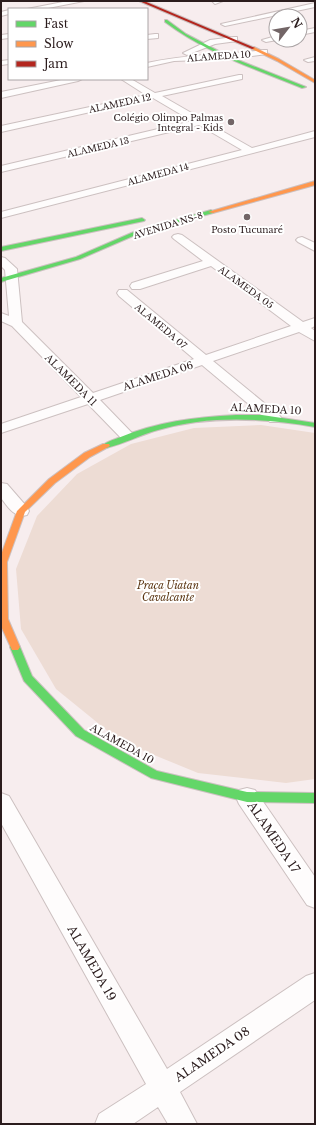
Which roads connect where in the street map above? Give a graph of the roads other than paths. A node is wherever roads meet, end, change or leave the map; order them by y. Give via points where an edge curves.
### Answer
1 (81, 1) edge
2 (142, 1) edge
3 (130, 4) dead end
4 (315, 5) edge
5 (36, 8) edge
6 (139, 8) edge
7 (148, 12) edge
8 (225, 24) dead end
9 (234, 39) junction
10 (204, 45) junction
11 (264, 52) junction
12 (227, 57) junction
13 (174, 59) junction
14 (148, 65) edge
15 (238, 77) dead end
16 (73, 80) edge
17 (126, 80) edge
18 (315, 82) edge
19 (315, 92) edge
20 (1, 95) edge
21 (153, 96) junction
22 (218, 118) dead end
23 (201, 123) junction
24 (1, 128) edge
25 (315, 134) edge
26 (249, 150) junction
27 (1, 169) edge
28 (315, 183) edge
29 (1, 215) edge
30 (154, 216) dead end
31 (178, 237) dead end
32 (302, 240) dead end
33 (315, 248) edge
34 (1, 249) edge
35 (1, 260) edge
36 (212, 262) junction
37 (13, 277) junction
38 (1, 280) edge
39 (136, 286) dead end
40 (123, 293) dead end
41 (1, 317) edge
42 (315, 322) edge
43 (16, 323) junction
44 (302, 327) junction
45 (315, 337) edge
46 (204, 361) junction
47 (90, 398) junction
48 (275, 419) junction
49 (315, 425) edge
50 (1, 429) edge
51 (127, 436) junction
52 (1, 488) edge
53 (21, 511) junction
54 (247, 797) junction
55 (315, 798) edge
56 (1, 803) edge
57 (315, 897) edge
58 (315, 985) edge
59 (162, 1087) junction
60 (109, 1124) edge
61 (183, 1124) edge

1 - 5 street
2 - 9 street
3 - 6 street
4 - 8 street
7 - 10 street
9 - 10 street, ALAMEDA 10
9 - 11 street
10 - 12 street
10 - 13 street, ALAMEDA 10
11 - 12 street, ALAMEDA 10
11 - 18 street
12 - 13 street, ALAMEDA 10
12 - 19 street
13 - 14 street, ALAMEDA 10
15 - 21 street, ALAMEDA 12
16 - 20 street
17 - 21 street
21 - 23 street
21 - 24 street, ALAMEDA 12
22 - 23 street, ALAMEDA 13
23 - 26 street
23 - 27 street, ALAMEDA 13
25 - 26 street, ALAMEDA 14
26 - 29 street, ALAMEDA 14
28 - 37 street, AVENIDA NS-8 via 138,232 78,258
30 - 34 street, AVENIDA NS-8 via 103,230
31 - 36 street, ALAMEDA 05
32 - 33 street
35 - 37 street via 11,269
36 - 39 street
36 - 44 street, ALAMEDA 05
37 - 38 street, AVENIDA NS-8
37 - 43 street
40 - 46 street, ALAMEDA 07
41 - 43 street, ALAMEDA 11
42 - 44 street, ALAMEDA 06
43 - 47 street, ALAMEDA 11
44 - 45 street, ALAMEDA 05
44 - 46 street, ALAMEDA 06
46 - 47 street, ALAMEDA 06
46 - 48 street, ALAMEDA 07
47 - 50 street, ALAMEDA 06
47 - 51 street, ALAMEDA 11
48 - 49 street, ALAMEDA 10 via 297,420
48 - 51 street, ALAMEDA 10 via 239,416 181,421
51 - 53 street, ALAMEDA 10 via 87,455 52,481
52 - 53 street
53 - 54 street, ALAMEDA 10 via 3,562 3,619 28,678 80,733 155,775
54 - 55 street, ALAMEDA 10
54 - 57 street, ALAMEDA 17
56 - 59 street, ALAMEDA 19
58 - 59 street, ALAMEDA 08
59 - 60 street, ALAMEDA 08
59 - 61 street, ALAMEDA 19

